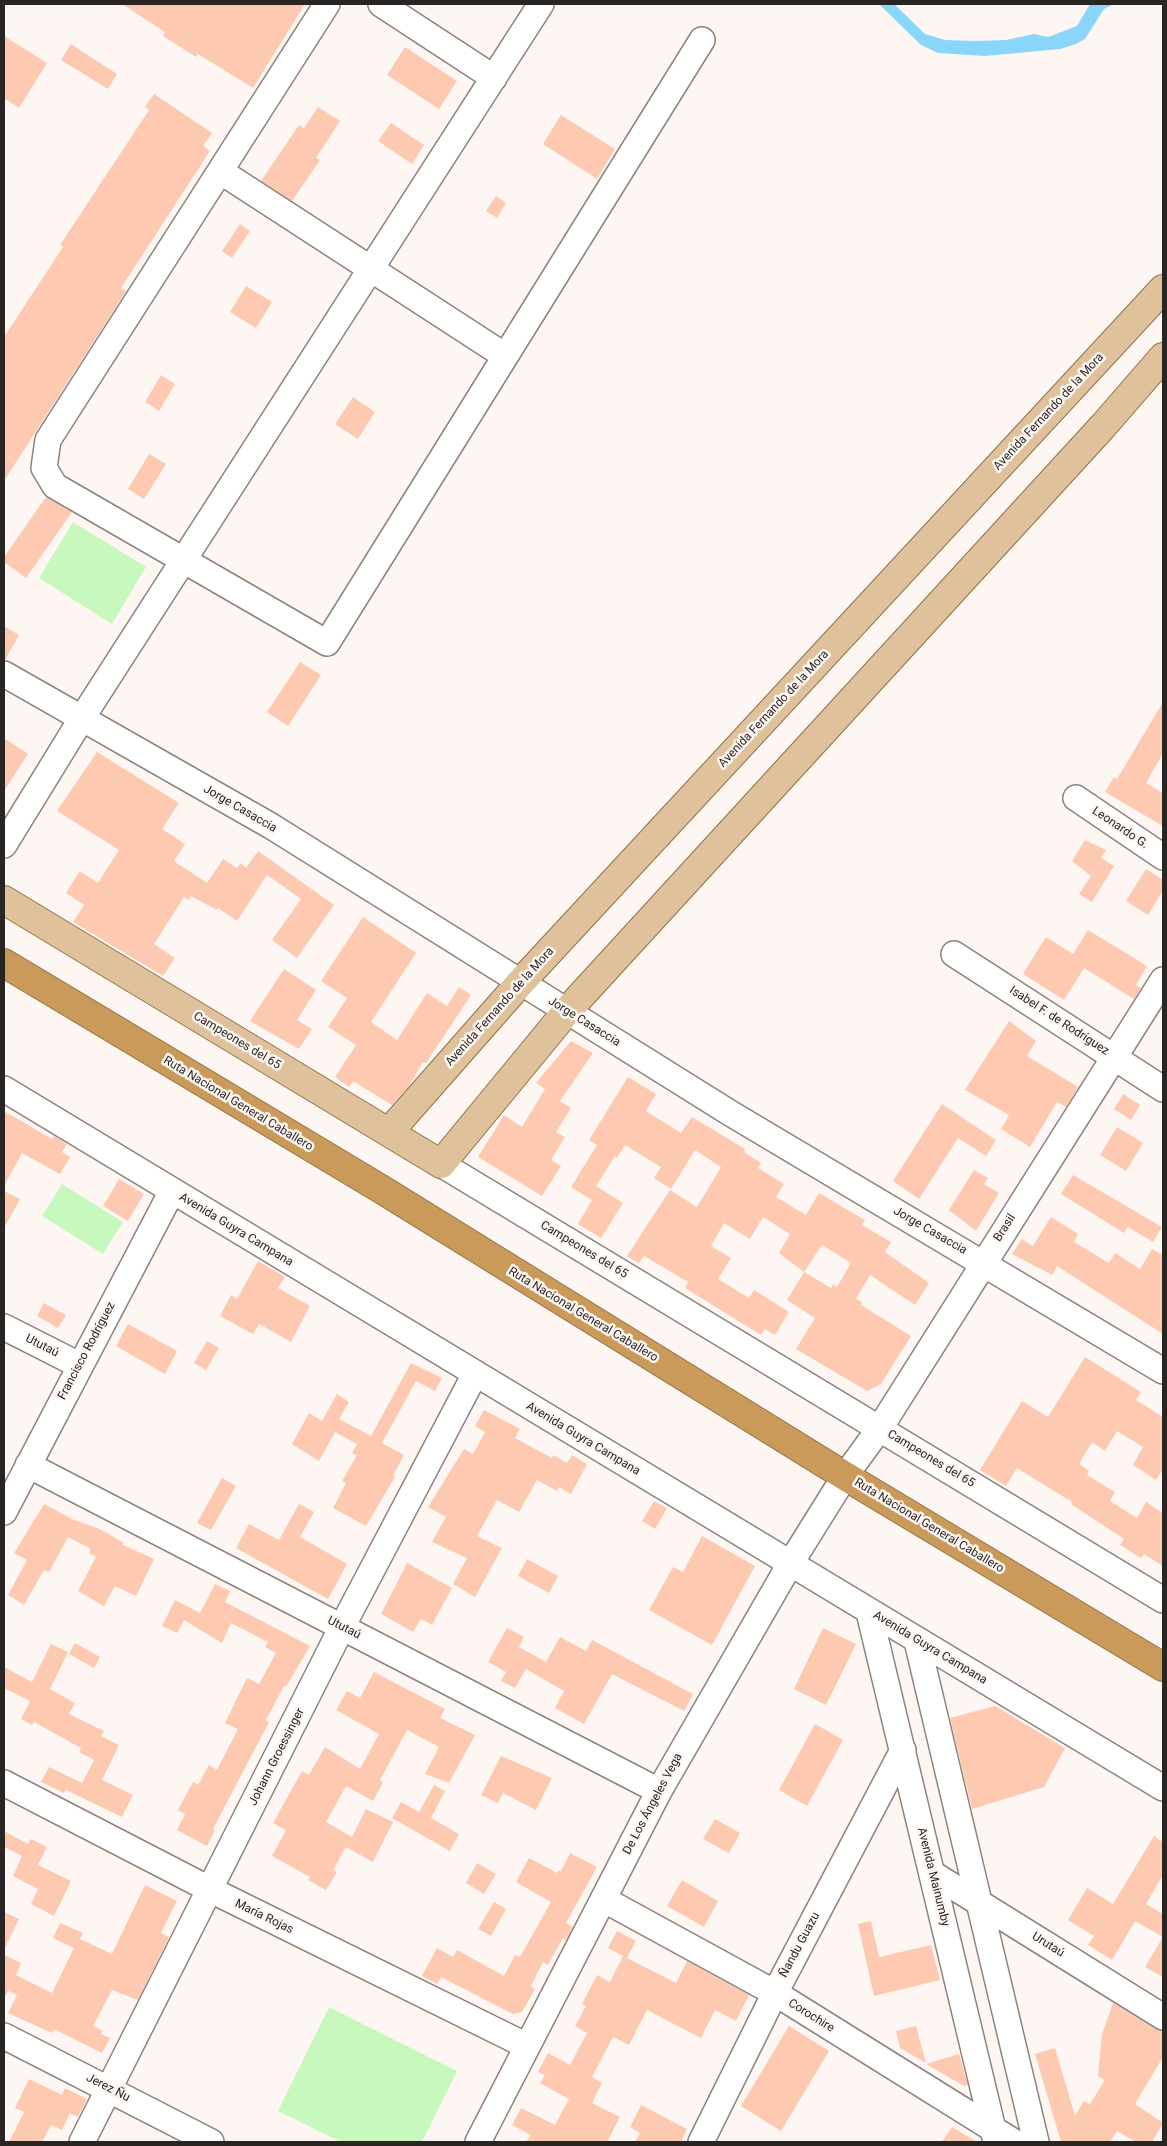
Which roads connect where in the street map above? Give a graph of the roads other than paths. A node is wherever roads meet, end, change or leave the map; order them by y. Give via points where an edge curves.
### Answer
1 (327, 4) edge
2 (381, 4) edge
3 (541, 4) edge
4 (702, 40) dead end
5 (494, 78) junction
6 (220, 171) junction
7 (371, 269) junction
8 (1163, 289) edge
9 (505, 356) junction
10 (1163, 357) edge
11 (183, 561) junction
12 (4, 674) edge
13 (82, 718) junction
14 (1076, 798) dead end
15 (4, 845) edge
16 (1163, 857) edge
17 (4, 900) edge
18 (954, 954) dead end
19 (4, 963) edge
20 (1163, 980) edge
21 (521, 982) junction
22 (567, 1011) junction
23 (1115, 1057) junction
24 (1163, 1088) edge
25 (4, 1089) edge
26 (389, 1132) junction
27 (441, 1164) junction
28 (172, 1191) junction
29 (984, 1263) junction
30 (4, 1327) edge
31 (79, 1365) junction
32 (1163, 1371) edge
33 (475, 1374) junction
34 (880, 1428) junction
35 (28, 1465) junction
36 (846, 1476) junction
37 (4, 1512) edge
38 (790, 1564) junction
39 (1163, 1600) edge
40 (869, 1612) junction
41 (342, 1627) junction
42 (918, 1641) junction
43 (1163, 1667) edge
44 (903, 1750) junction
45 (4, 1783) edge
46 (1163, 1788) edge
47 (659, 1791) junction
48 (933, 1874) junction
49 (210, 1890) junction
50 (603, 1899) junction
51 (978, 1902) junction
52 (775, 1993) junction
53 (1163, 2017) edge
54 (4, 2036) edge
55 (527, 2046) junction
56 (110, 2089) junction
57 (1002, 2139) edge
58 (82, 2142) edge
59 (211, 2142) edge
60 (478, 2142) edge
61 (701, 2142) edge
62 (1036, 2142) edge

1 - 6 street
2 - 5 street
3 - 5 street
4 - 9 street
5 - 7 street
6 - 7 street
6 - 11 street via 48,440 44,468 55,486
7 - 9 street
7 - 11 street
8 - 21 main road, Avenida Fernando de la Mora
9 - 11 street via 327,643
10 - 22 main road
11 - 13 street
12 - 13 street, Jorge Casaccia
13 - 15 street
13 - 21 street, Jorge Casaccia via 271,826
14 - 16 street, Leonardo G.
17 - 26 main road, Campeones del 65
18 - 23 street, Isabel F. de Rodríguez
19 - 36 highway, Ruta Nacional General Caballero via 380,1189
20 - 23 street, Brasil
21 - 22 street, Jorge Casaccia
21 - 26 main road, Avenida Fernando de la Mora
22 - 27 main road
22 - 29 street, Jorge Casaccia via 730,1113
23 - 24 street, Isabel F. de Rodríguez
23 - 29 street, Brasil
25 - 28 street, Avenida Guyra Campana
26 - 27 main road, Campeones del 65
27 - 34 street, Campeones del 65
28 - 31 street, Francisco Rodríguez
28 - 33 street, Avenida Guyra Campana
29 - 32 street, Jorge Casaccia
29 - 34 street, Brasil
30 - 31 street, Ututaú
31 - 35 street, Francisco Rodríguez
33 - 38 street, Avenida Guyra Campana
33 - 41 street, Johann Groessinger
34 - 36 street, Brasil
34 - 39 street, Campeones del 65
35 - 37 street, Francisco Rodríguez
35 - 41 street, Ututaú
36 - 38 street, De Los Ángeles Vega
36 - 43 highway, Ruta Nacional General Caballero
38 - 40 street, Avenida Guyra Campana
38 - 47 street, De Los Ángeles Vega
40 - 42 street, Avenida Guyra Campana
40 - 44 street, Avenida Mainumby
41 - 47 street, Ututaú
41 - 49 street, Johann Groessinger
42 - 46 street, Avenida Guyra Campana
42 - 51 street
44 - 48 street, Avenida Mainumby
44 - 52 street, Ñandu Guazu
45 - 49 street, María Rojas
47 - 50 street, De Los Ángeles Vega
48 - 51 street, Urutaú
48 - 57 street, Avenida Mainumby
49 - 55 street, María Rojas
49 - 56 street, Johann Groessinger
50 - 52 street, Corochire
50 - 55 street, De Los Ángeles Vega
51 - 53 street, Urutaú
51 - 62 street
52 - 57 street, Corochire
52 - 61 street, Ñandu Guazu
54 - 56 street, Jerez Ñu
55 - 60 street, De Los Ángeles Vega
56 - 58 street, Johann Groessinger
56 - 59 street, Jerez Ñu

